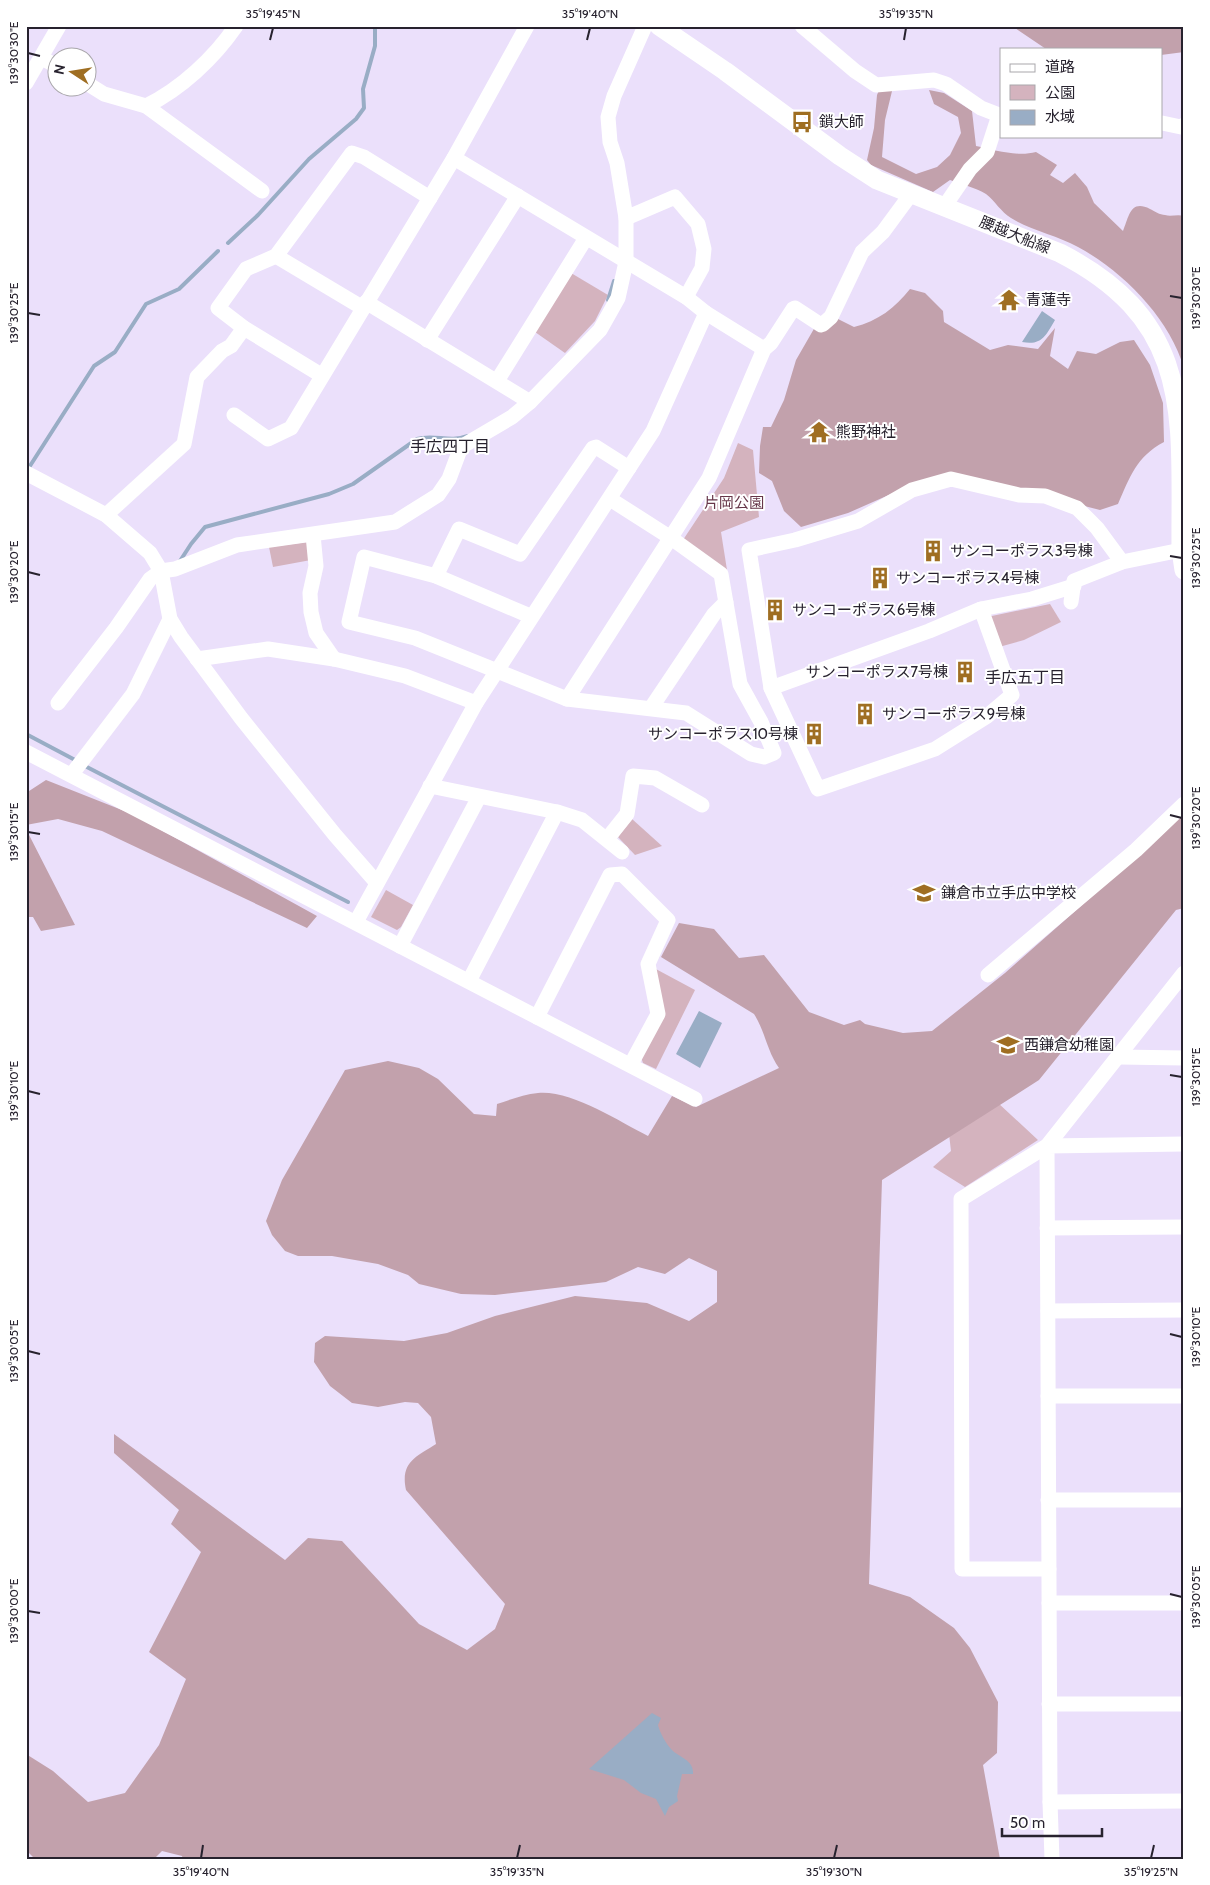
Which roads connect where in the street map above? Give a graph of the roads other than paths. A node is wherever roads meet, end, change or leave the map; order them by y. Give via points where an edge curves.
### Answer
1 (59, 26) edge
2 (236, 26) edge
3 (527, 26) edge
4 (646, 26) edge
5 (659, 26) edge
6 (802, 26) edge
7 (42, 58) junction
8 (48, 61) edge
9 (26, 83) edge
10 (98, 90) edge
11 (146, 106) junction
12 (1162, 123) edge
13 (1184, 125) edge
14 (454, 158) junction
15 (262, 191) dead end
16 (911, 194) junction
17 (518, 196) junction
18 (430, 198) junction
19 (944, 206) junction
20 (626, 218) junction
21 (586, 238) junction
22 (276, 256) junction
23 (626, 262) junction
24 (686, 296) junction
25 (364, 305) junction
26 (706, 313) junction
27 (244, 328) junction
28 (427, 340) junction
29 (764, 349) junction
30 (322, 375) junction
31 (497, 381) junction
32 (530, 402) junction
33 (234, 415) dead end
34 (1182, 466) edge
35 (630, 468) junction
36 (26, 473) edge
37 (610, 499) junction
38 (106, 515) junction
39 (312, 535) junction
40 (671, 538) junction
41 (1181, 550) junction
42 (1122, 562) junction
43 (1184, 570) edge
44 (161, 571) junction
45 (436, 576) junction
46 (1074, 586) junction
47 (726, 602) junction
48 (1071, 602) dead end
49 (981, 609) junction
50 (530, 616) junction
51 (170, 618) junction
52 (197, 659) junction
53 (334, 659) junction
54 (495, 671) junction
55 (771, 688) junction
56 (567, 698) junction
57 (58, 703) dead end
58 (476, 703) junction
59 (651, 708) junction
60 (26, 752) edge
61 (72, 774) junction
62 (430, 786) junction
63 (479, 797) junction
64 (1184, 804) edge
65 (702, 805) dead end
66 (557, 812) junction
67 (607, 839) junction
68 (622, 852) dead end
69 (377, 883) junction
70 (356, 922) junction
71 (400, 946) junction
72 (1184, 973) edge
73 (988, 975) dead end
74 (469, 981) junction
75 (537, 1017) junction
76 (1119, 1057) junction
77 (1184, 1058) edge
78 (631, 1064) junction
79 (695, 1099) dead end
80 (1184, 1144) edge
81 (1047, 1146) junction
82 (1184, 1227) edge
83 (1047, 1228) junction
84 (1184, 1310) edge
85 (1048, 1311) junction
86 (1048, 1396) junction
87 (1184, 1396) edge
88 (1048, 1500) junction
89 (1184, 1500) edge
90 (1049, 1569) junction
91 (1049, 1603) junction
92 (1184, 1603) edge
93 (1049, 1704) junction
94 (1184, 1704) edge
95 (1184, 1801) edge
96 (1050, 1802) junction
97 (1052, 1859) edge

1 - 7 street
2 - 11 street via 171,93
3 - 14 street
4 - 20 street via 614,96 608,117
5 - 16 main road, 腰越大船線 via 859,169
6 - 19 street via 854,71 876,85 934,80 998,115 987,152 970,169
7 - 8 street
7 - 9 street
10 - 11 street
11 - 15 street
12 - 13 street
14 - 17 street
14 - 18 street
16 - 19 main road, 腰越大船線
16 - 29 street via 883,232 862,252 831,317 822,324 793,309 771,344
17 - 21 street
17 - 28 street
18 - 22 street via 364,157 352,153
18 - 25 street
19 - 34 main road, 腰越大船線 via 1078,262 1110,283 1130,304 1153,333 1174,381
20 - 23 street
20 - 24 street via 675,197 698,224 704,250 702,268
21 - 23 street
21 - 31 street
22 - 25 street
22 - 27 street via 246,268 218,308
23 - 24 street
23 - 32 street via 618,298 600,330
24 - 26 street
25 - 28 street
25 - 30 street
26 - 29 street
26 - 35 street via 652,431
27 - 30 street
27 - 38 street via 231,346 197,377 184,444
28 - 31 street
29 - 40 street via 709,478
30 - 33 street via 291,428 268,439
31 - 32 street
32 - 39 street via 512,417 462,447 449,479 438,495 395,522
34 - 41 main road, 腰越大船線
35 - 37 street
35 - 45 street via 593,448 520,554 459,529
36 - 38 street
37 - 40 street
37 - 50 street
38 - 44 street via 150,552
39 - 44 street via 237,545 175,569
39 - 53 street via 316,566 310,593 311,612 316,633
40 - 47 street via 721,574
40 - 56 street
41 - 42 street
41 - 43 main road, 腰越大船線
42 - 46 street via 1074,581
42 - 55 street via 1097,528 1077,508 1045,496 1019,495 951,479 933,482 912,490 858,521 749,550
44 - 51 street
44 - 57 street via 150,578
45 - 50 street
45 - 54 street via 364,557 350,622 415,638
46 - 48 street
46 - 49 street via 1032,599
47 - 59 street via 714,614
47 - 59 street via 740,684 774,753 764,757 751,754 686,712
49 - 55 street
49 - 55 street via 1012,695 986,717 934,749 818,789
50 - 54 street
51 - 52 street
51 - 61 street via 133,694
52 - 53 street via 268,649
52 - 69 street via 335,835
53 - 58 street via 405,676
54 - 56 street
54 - 58 street
56 - 59 street
58 - 62 street
60 - 61 street
61 - 70 street
62 - 63 street
62 - 69 street
63 - 66 street
63 - 71 street
64 - 73 street via 1136,850
65 - 67 street via 654,778 633,776 627,814
66 - 67 street via 582,820
66 - 74 street
67 - 68 street
69 - 70 street
70 - 71 street
71 - 74 street
72 - 76 street
74 - 75 street
75 - 78 street
75 - 78 street via 610,875 622,874 668,920 648,964 658,1014
76 - 77 street
76 - 81 street
78 - 79 street
80 - 81 street
81 - 83 street
81 - 90 street via 961,1199 962,1569
82 - 83 street
83 - 85 street
84 - 85 street
85 - 86 street
86 - 87 street
86 - 88 street
88 - 89 street
88 - 90 street
90 - 91 street
91 - 92 street
91 - 93 street
93 - 94 street
93 - 96 street
95 - 96 street
96 - 97 street

